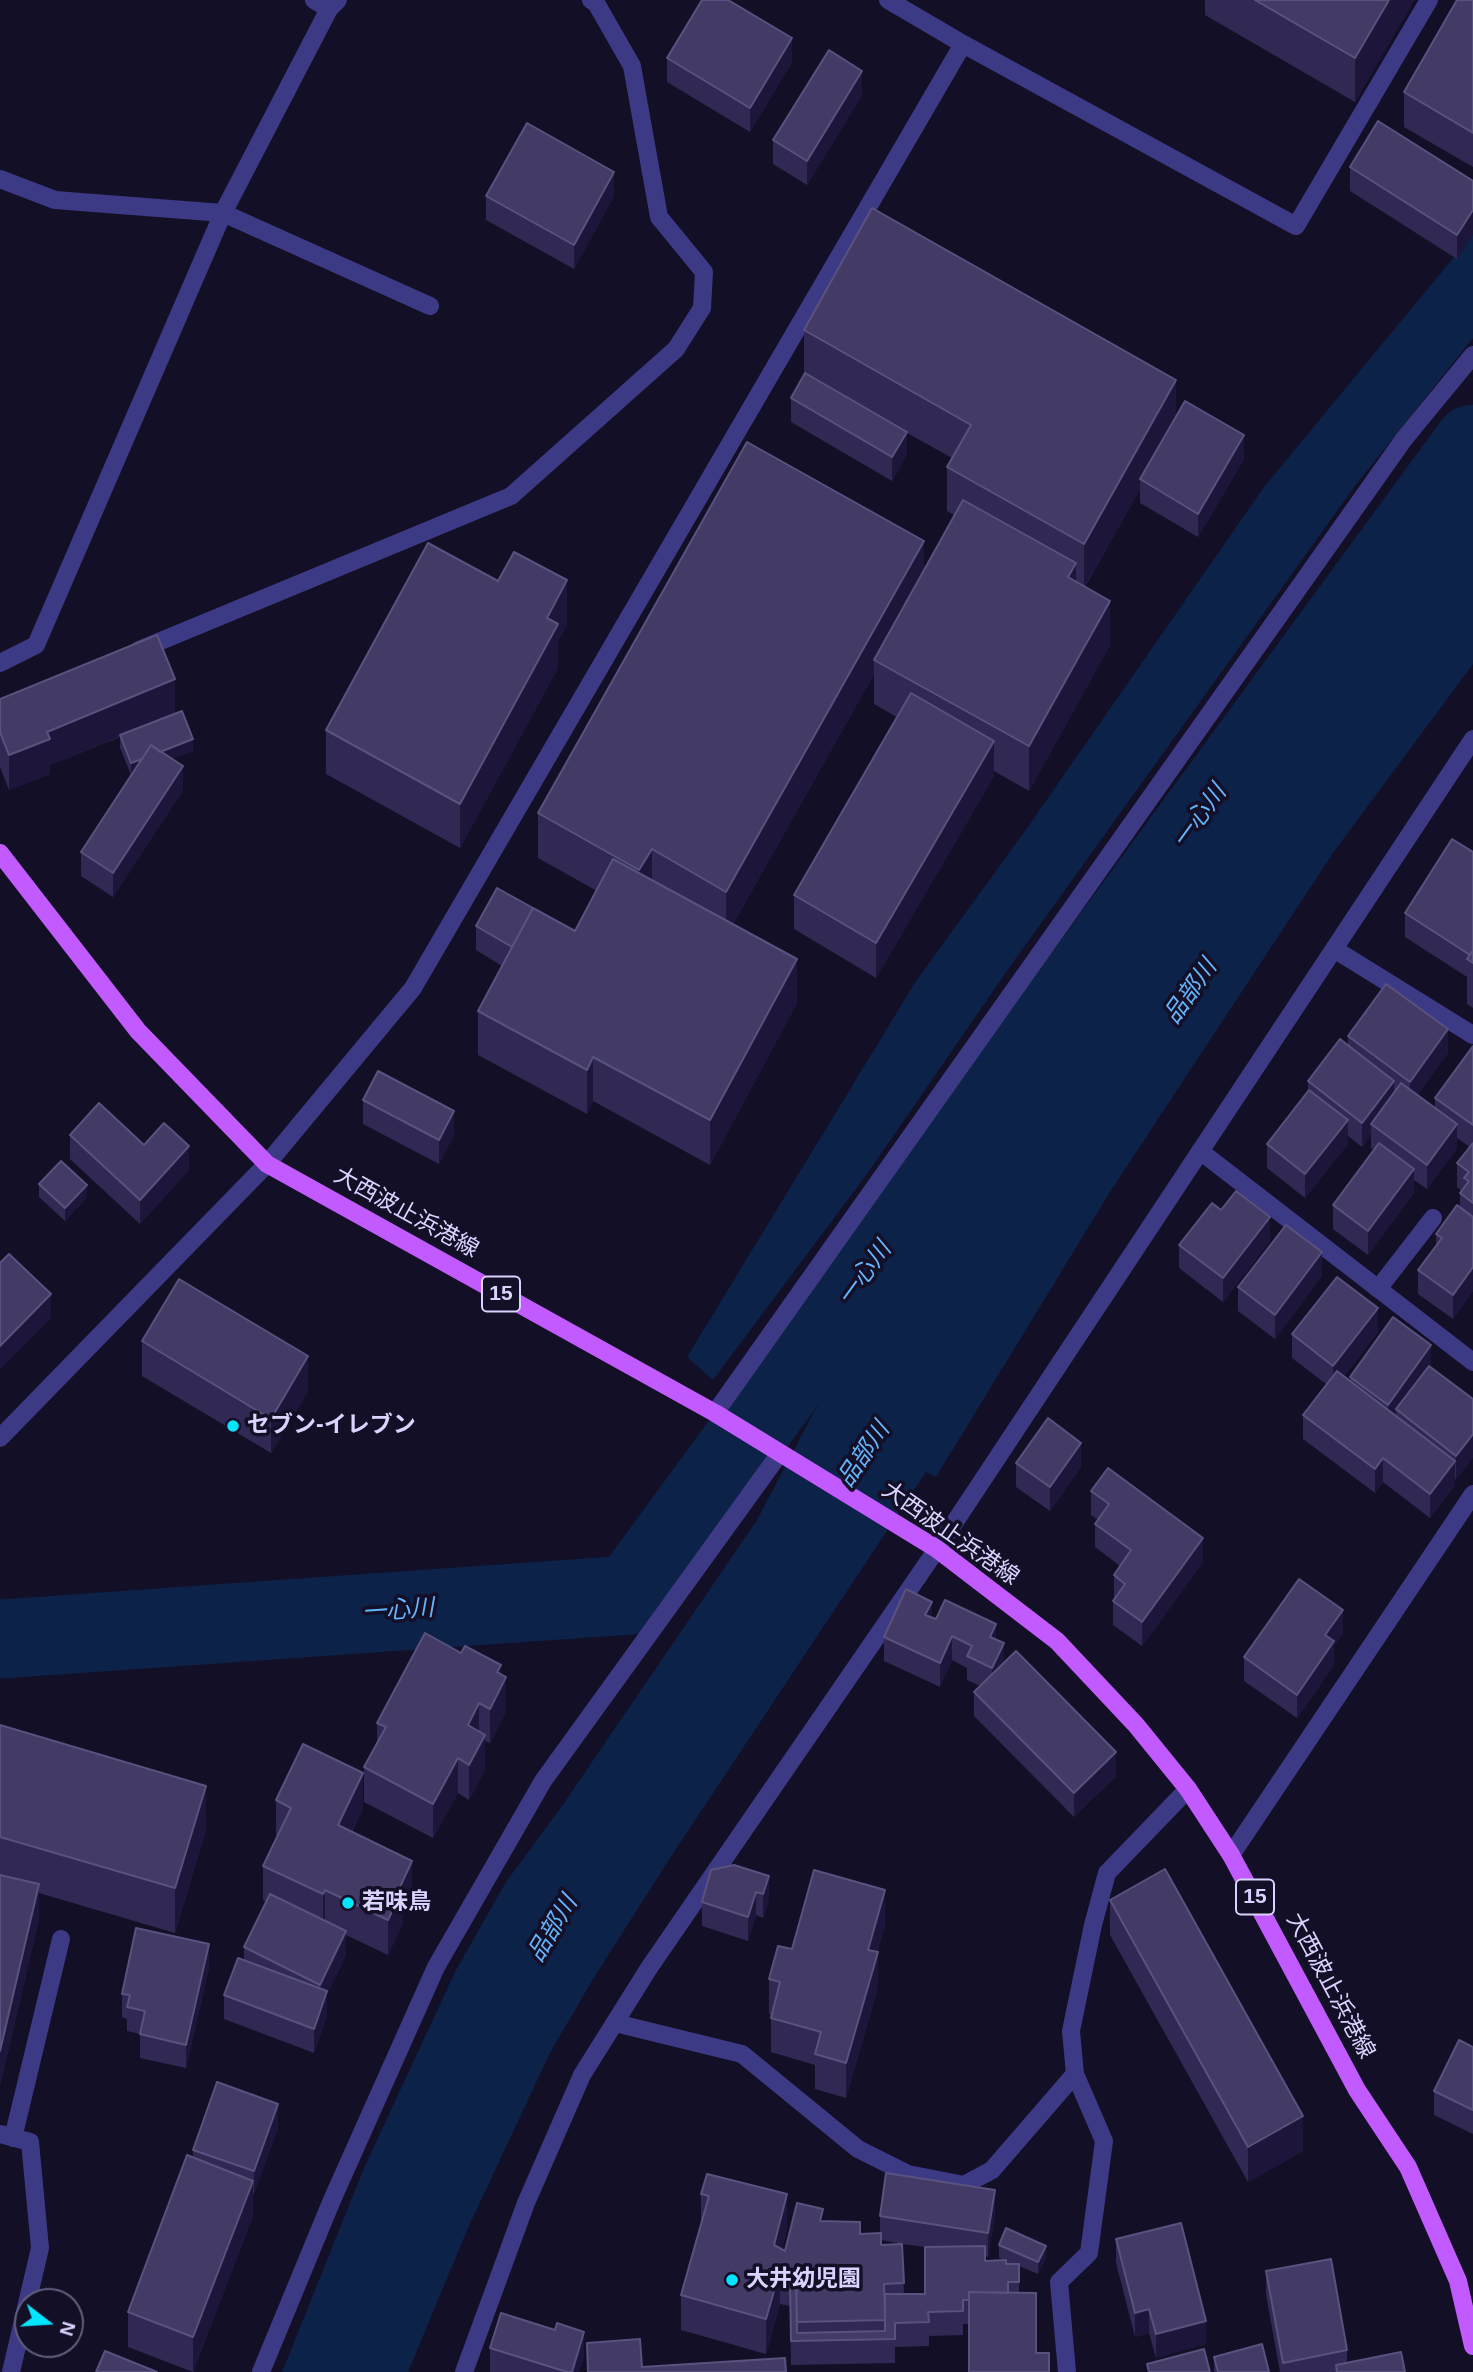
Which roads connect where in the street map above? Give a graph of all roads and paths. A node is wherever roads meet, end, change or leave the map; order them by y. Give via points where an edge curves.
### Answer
1 (591, 0) edge
2 (888, 0) edge
3 (1429, 0) edge
4 (327, 3) edge
5 (963, 44) junction
6 (0, 178) edge
7 (223, 213) junction
8 (430, 306) dead end
9 (1473, 355) edge
10 (128, 655) edge
11 (0, 663) edge
12 (1472, 741) edge
13 (0, 853) edge
14 (1334, 950) junction
15 (1473, 1035) edge
16 (1200, 1151) junction
17 (267, 1164) junction
18 (1433, 1218) dead end
19 (1378, 1289) junction
20 (1473, 1362) edge
21 (715, 1413) junction
22 (0, 1437) edge
23 (781, 1454) junction
24 (1473, 1494) edge
25 (937, 1549) junction
26 (1188, 1790) junction
27 (1231, 1855) junction
28 (61, 1939) dead end
29 (615, 2022) junction
30 (1075, 2074) junction
31 (6, 2136) edge
32 (1473, 2346) edge
33 (11, 2372) edge
34 (261, 2372) edge
35 (464, 2372) edge
36 (1067, 2372) edge

1 - 10 street via 632,66 659,217 704,272 702,308 676,349 511,496
2 - 5 street
3 - 5 street via 1296,226
4 - 7 street
5 - 17 street via 413,988
6 - 7 street via 55,200
7 - 8 street
7 - 11 street via 36,645
9 - 21 street via 1404,439
12 - 14 street
13 - 17 main road, 大西波止浜港線 / 15 via 138,1031
14 - 15 street
14 - 16 street
16 - 19 street
16 - 25 street
17 - 21 main road, 大西波止浜港線 / 15
17 - 22 street
18 - 19 street
19 - 20 street
21 - 23 main road, 大西波止浜港線 / 15
23 - 25 main road, 大西波止浜港線 / 15
23 - 34 street via 543,1781 436,1967
24 - 27 street
25 - 26 main road, 大西波止浜港線 / 15 via 1057,1641
25 - 29 street
26 - 27 main road, 大西波止浜港線 / 15
26 - 30 street via 1107,1873 1072,2031
27 - 32 main road, 大西波止浜港線 / 15 via 1357,2090 1408,2167 1458,2281
28 - 31 street
29 - 30 street via 742,2054 859,2150 908,2174 964,2185 992,2170
29 - 35 street via 582,2075 526,2203
30 - 36 street via 1104,2141 1089,2253 1059,2282
31 - 33 street via 30,2141 40,2248

